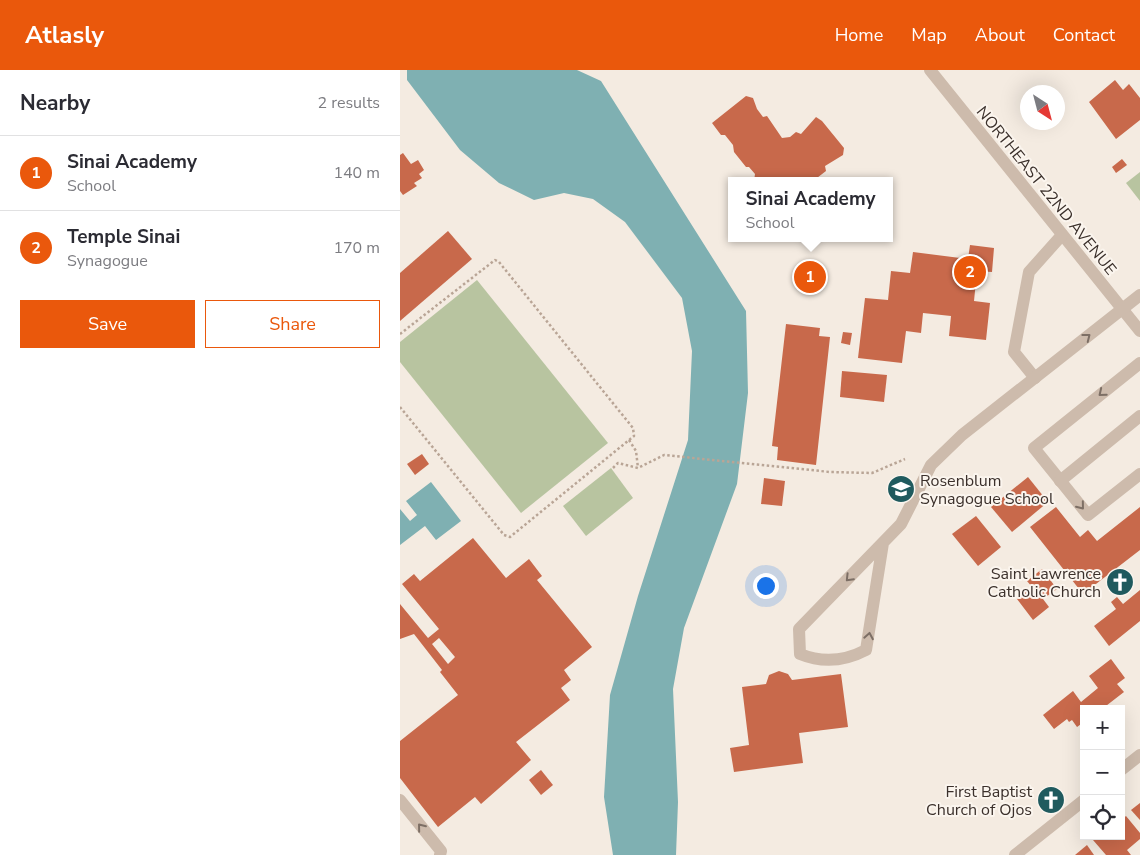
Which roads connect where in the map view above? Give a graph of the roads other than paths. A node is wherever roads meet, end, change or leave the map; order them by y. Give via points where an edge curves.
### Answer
1 (930, 70) edge
2 (1062, 235) junction
3 (1140, 295) edge
4 (1122, 309) junction
5 (1140, 331) edge
6 (1140, 362) edge
7 (1035, 378) junction
8 (1140, 416) edge
9 (1140, 474) edge
10 (1060, 481) junction
11 (883, 543) junction
12 (1140, 755) edge
13 (1125, 767) edge
14 (400, 800) edge
15 (1080, 803) edge
16 (440, 855) edge
17 (1015, 855) edge

1 - 2 street, NORTHEAST 22ND AVENUE
2 - 4 street, NORTHEAST 22ND AVENUE
2 - 7 street via 1029,272 1019,323 1014,352
3 - 4 street
4 - 5 street, NORTHEAST 22ND AVENUE
7 -> 4 street
6 -> 10 street via 1034,448
7 - 11 street via 931,465 901,524
8 - 10 street
10 -> 9 street via 1088,515
11 -> 11 street via 799,629 800,654 814,660 851,658 866,650
12 - 13 street
16 -> 14 street
15 - 17 street

